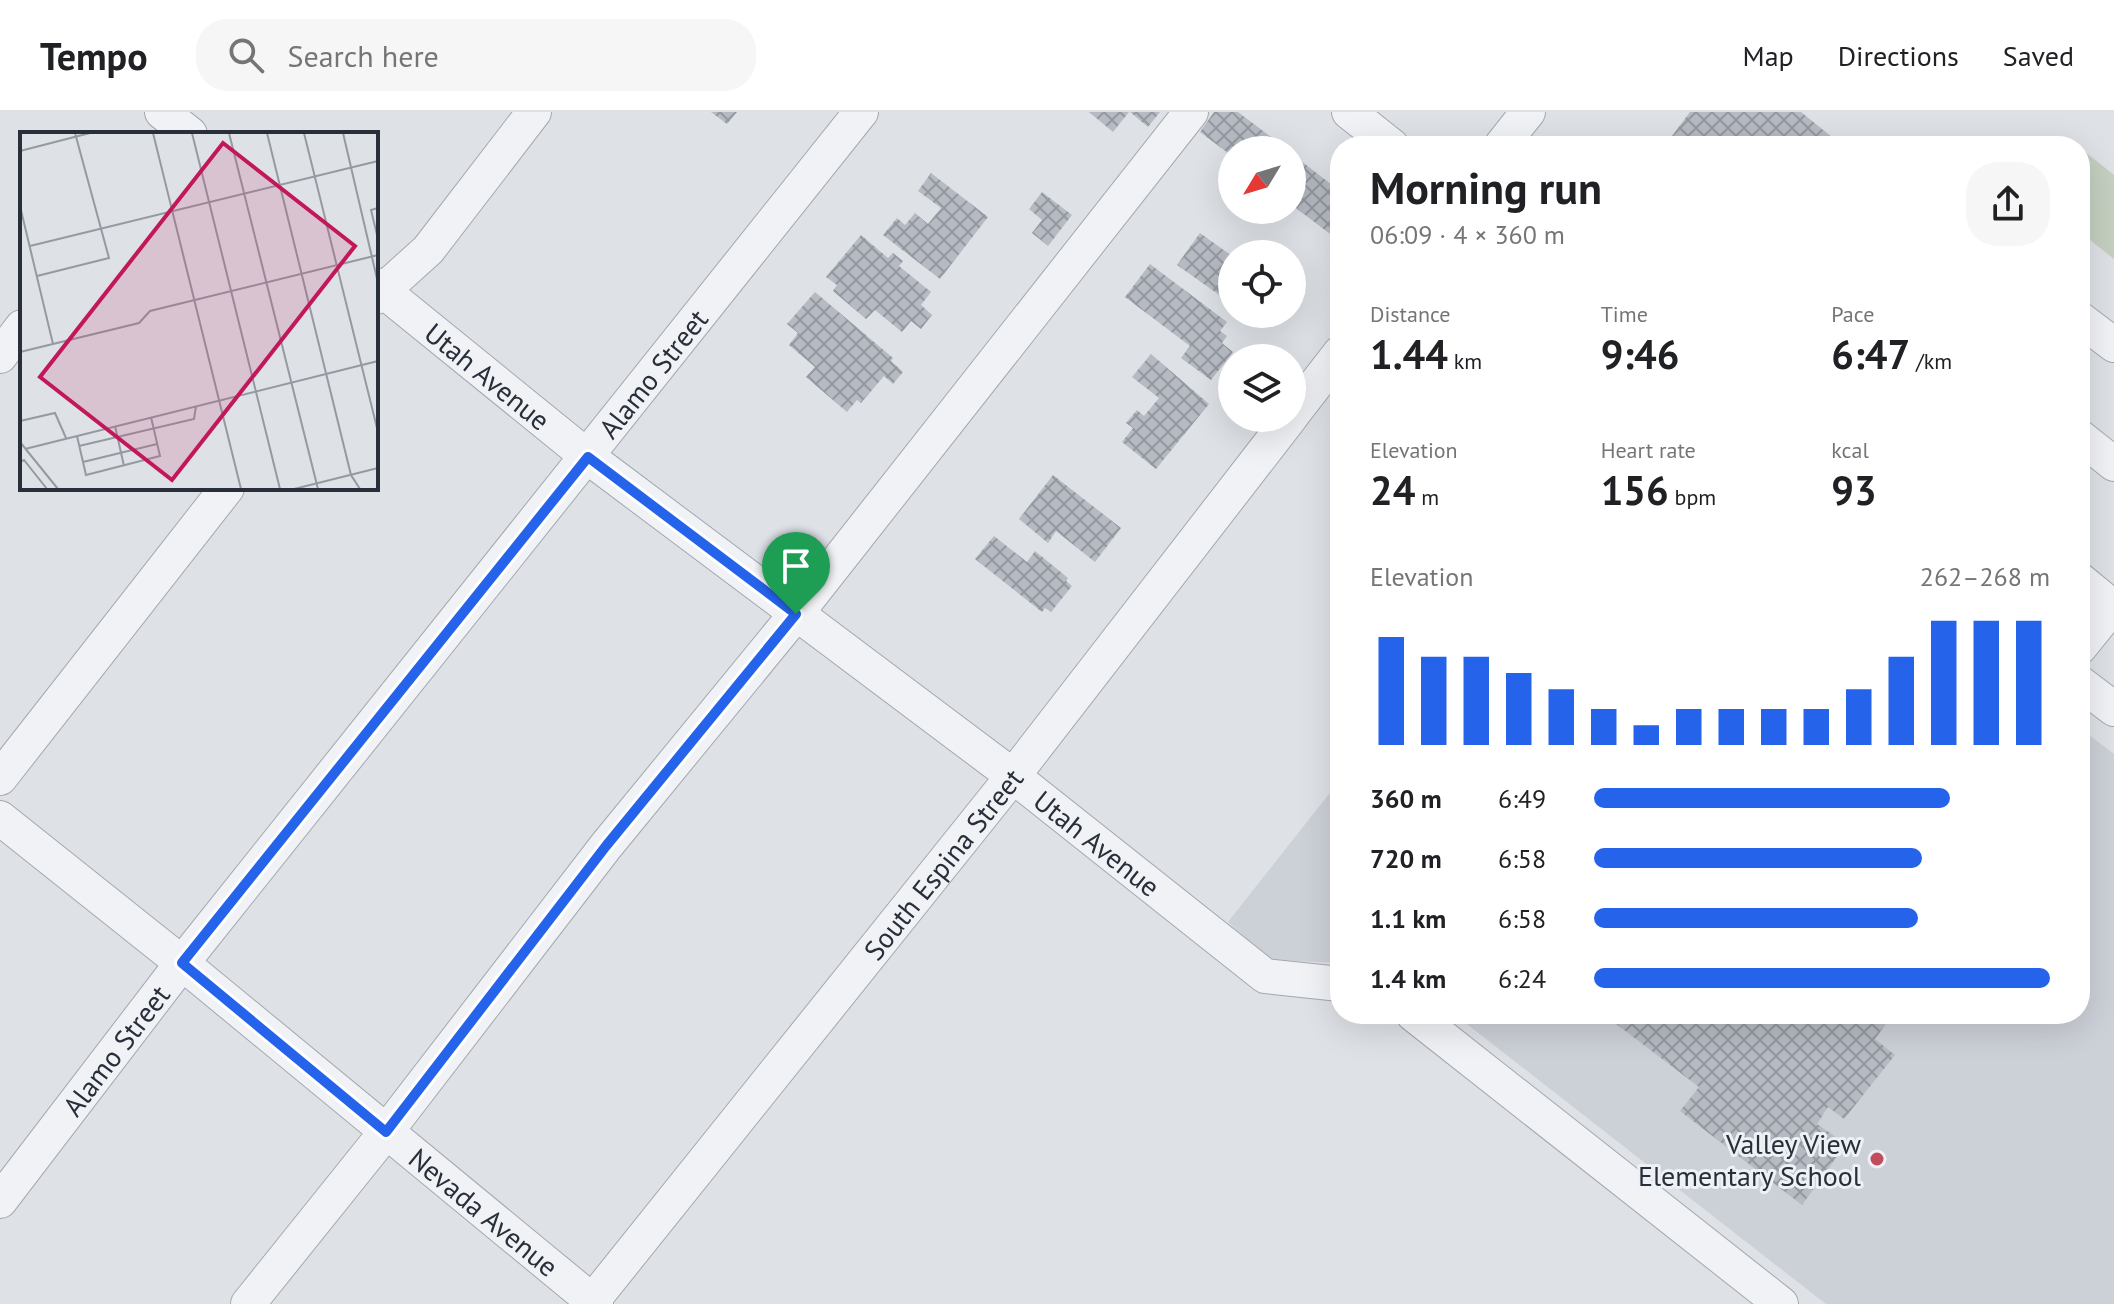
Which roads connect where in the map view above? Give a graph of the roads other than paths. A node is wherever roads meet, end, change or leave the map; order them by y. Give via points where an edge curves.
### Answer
1 (534, 112) edge
2 (861, 112) edge
3 (1191, 112) edge
4 (1349, 112) edge
5 (1528, 112) edge
6 (1379, 136) edge
7 (1509, 136) edge
8 (378, 291) edge
9 (2090, 327) edge
10 (20, 330) edge
11 (2114, 345) edge
12 (0, 356) edge
13 (1330, 366) edge
14 (1306, 397) edge
15 (1279, 432) edge
16 (2090, 445) edge
17 (588, 457) junction
18 (2114, 464) edge
19 (225, 490) edge
20 (2090, 588) edge
21 (2114, 607) edge
22 (796, 614) junction
23 (2090, 635) edge
24 (2090, 691) edge
25 (2114, 709) edge
26 (1013, 776) junction
27 (0, 778) edge
28 (0, 818) edge
29 (182, 963) junction
30 (1330, 983) edge
31 (1426, 1024) edge
32 (386, 1132) junction
33 (0, 1201) edge
34 (593, 1303) edge
35 (248, 1304) edge
36 (1781, 1304) edge

1 - 8 street via 428,250
2 - 17 street, Alamo Street
3 - 22 street
4 - 6 street
5 - 7 street
8 - 17 street, Utah Avenue
9 - 11 street
10 - 12 street
13 - 14 street, South Espina Street
15 - 26 street, South Espina Street
16 - 18 street
17 - 22 street, Utah Avenue
17 - 29 street, Alamo Street
19 - 27 street
20 - 21 street
21 - 23 street
22 - 26 street, Utah Avenue
22 - 32 street via 606,846
24 - 25 street
26 - 30 street, Utah Avenue via 1265,976
26 - 34 street, South Espina Street
28 - 29 street, Nevada Avenue
29 - 32 street, Nevada Avenue
29 - 33 street, Alamo Street
31 - 36 street
32 - 34 street, Nevada Avenue
32 - 35 street

